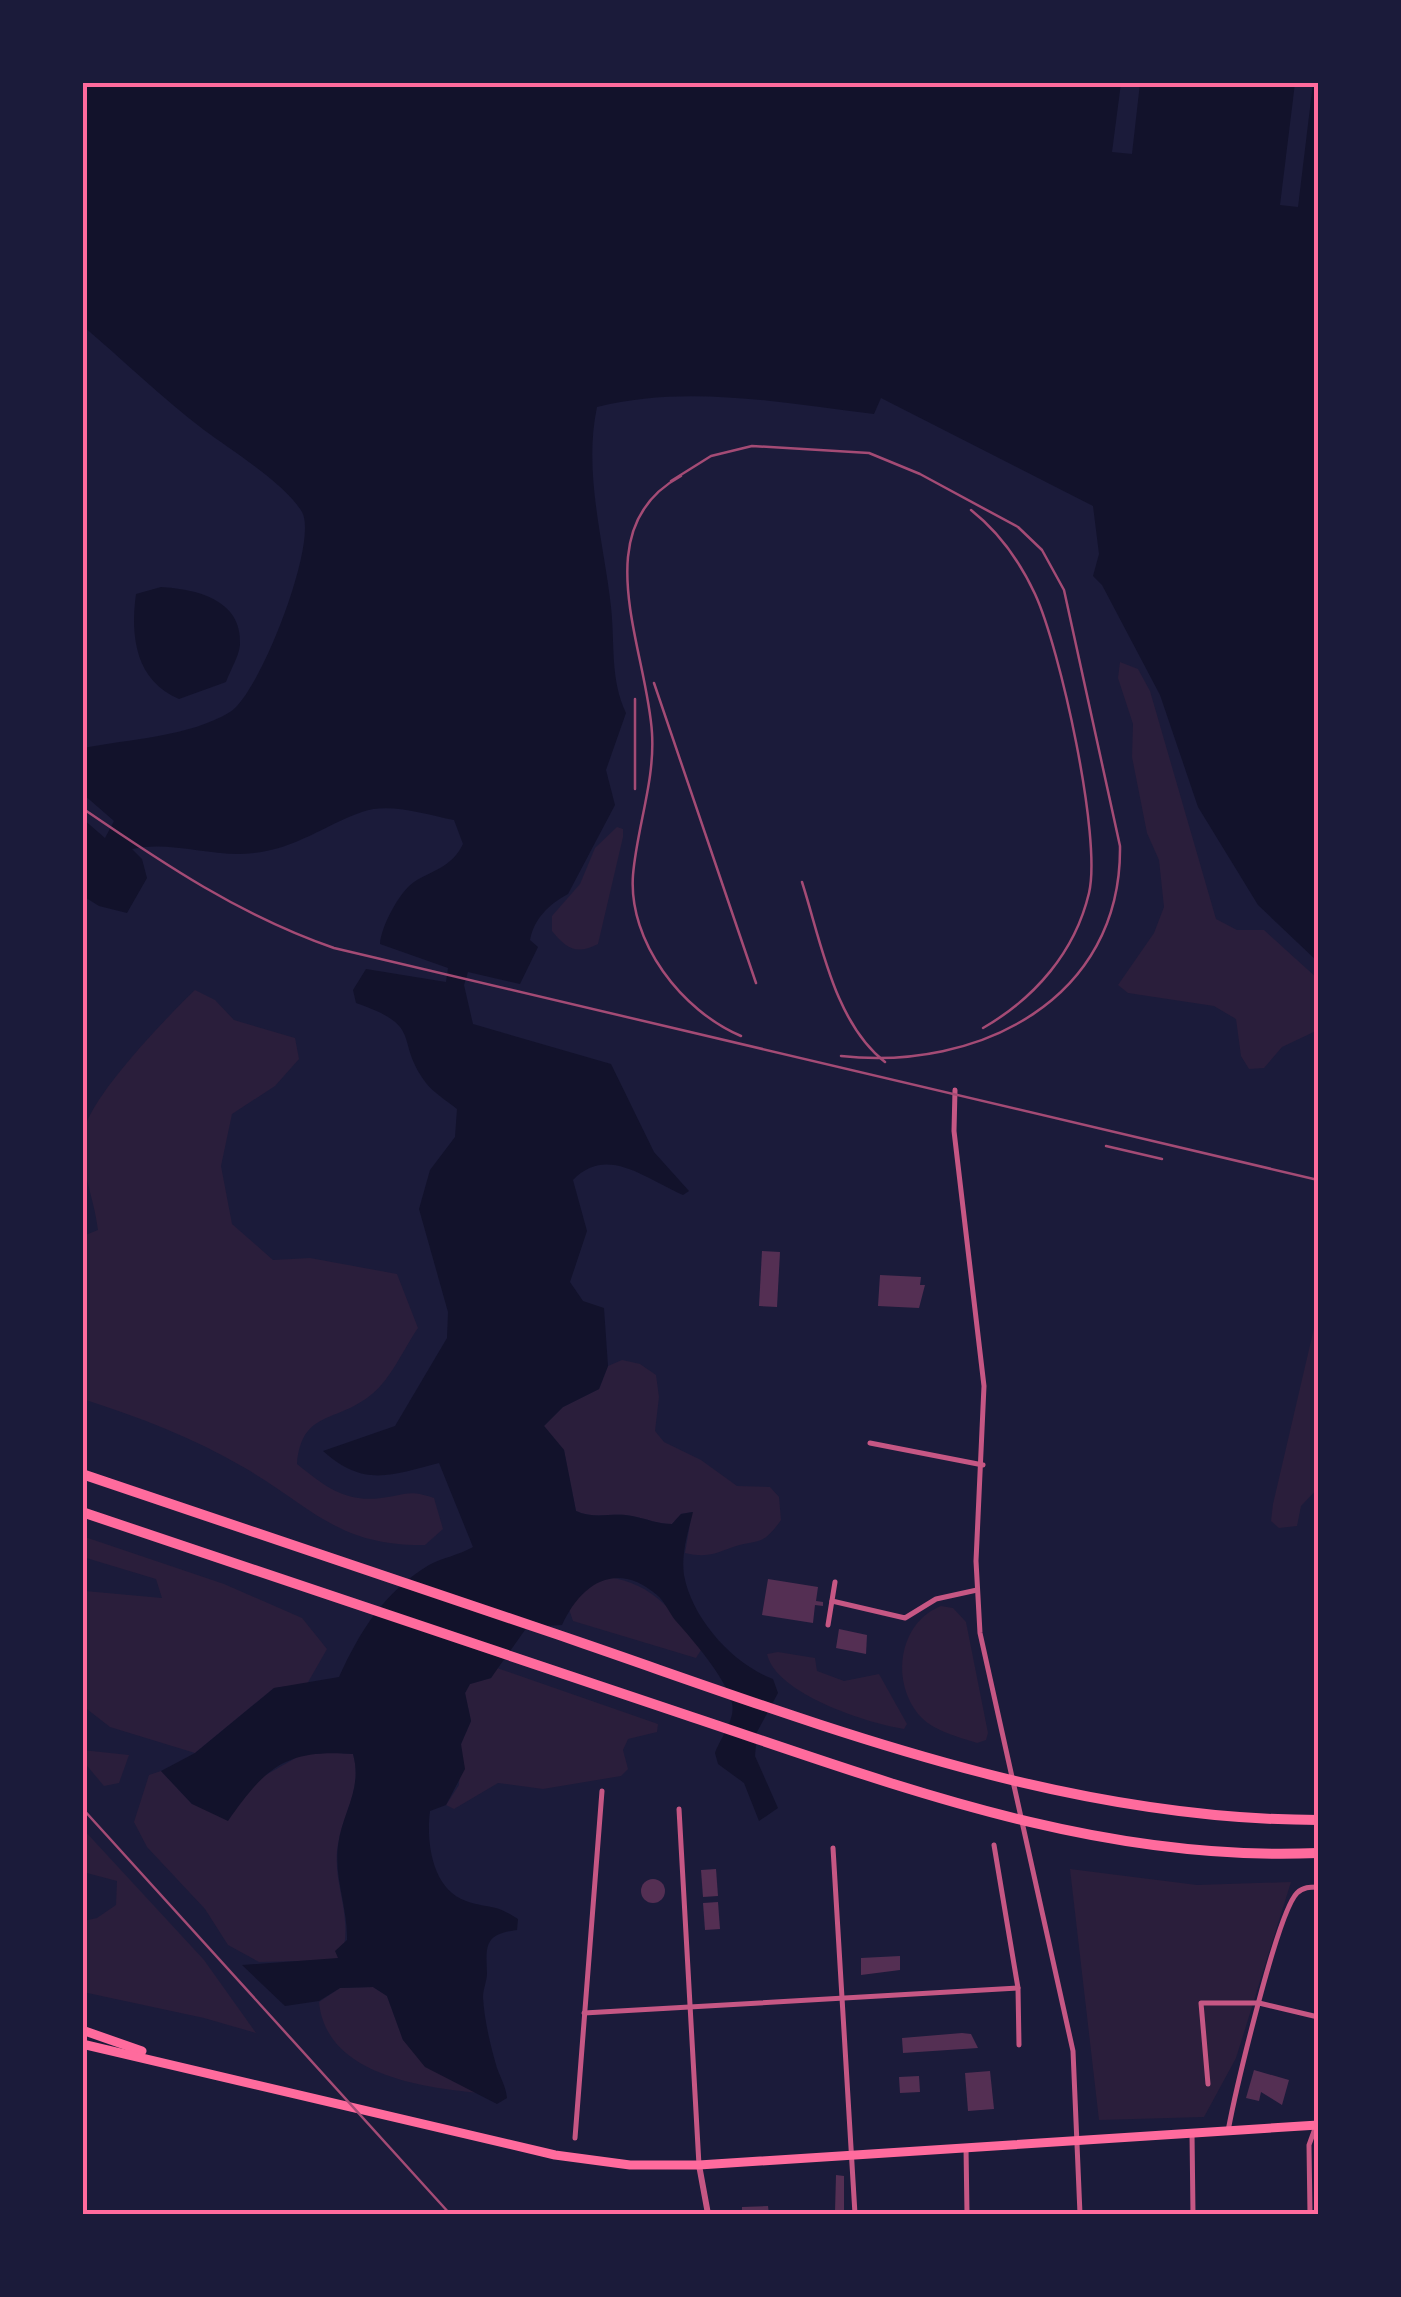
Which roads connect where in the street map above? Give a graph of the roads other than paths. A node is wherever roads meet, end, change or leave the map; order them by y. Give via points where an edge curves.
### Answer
1 (955, 1090) dead end
2 (870, 1442) dead end
3 (983, 1466) junction
4 (82, 1474) edge
5 (82, 1512) edge
6 (835, 1582) dead end
7 (977, 1590) junction
8 (832, 1602) junction
9 (828, 1625) dead end
10 (602, 1791) dead end
11 (680, 1809) dead end
12 (1318, 1817) edge
13 (994, 1845) dead end
14 (833, 1848) dead end
15 (1318, 1853) edge
16 (1318, 1887) edge
17 (1018, 1988) junction
18 (844, 1998) junction
19 (1259, 2004) junction
20 (689, 2008) junction
21 (584, 2013) junction
22 (1318, 2017) edge
23 (82, 2030) edge
24 (82, 2044) edge
25 (1019, 2046) dead end
26 (178, 2063) junction
27 (1208, 2084) dead end
28 (1317, 2123) edge
29 (1228, 2131) junction
30 (1192, 2133) junction
31 (576, 2138) dead end
32 (1080, 2139) junction
33 (966, 2148) junction
34 (854, 2154) junction
35 (698, 2165) junction
36 (708, 2214) edge
37 (855, 2214) edge
38 (967, 2214) edge
39 (1080, 2214) edge
40 (1194, 2214) edge
41 (1310, 2214) edge

1 - 3 street via 984,1386
2 - 3 street
3 - 7 street
4 - 12 highway via 810,1722 1040,1790 1212,1814
5 - 15 highway via 939,1800 1077,1834 1181,1850
6 - 8 street
7 - 8 street via 936,1598 905,1618
7 - 32 street via 984,1655 1070,2034
8 - 9 street
10 - 21 street
11 - 20 street
13 - 17 street
14 - 18 street
16 - 19 street via 1291,1902
17 - 18 street
17 - 25 street
18 - 20 street
18 - 34 street
19 - 22 street
19 - 27 street via 1200,2003
19 - 29 street
20 - 21 street
20 - 35 street
21 - 31 street
23 - 26 main road
24 - 26 main road
26 - 35 main road via 572,2159
28 - 29 main road
28 - 41 street via 1309,2145
29 - 30 main road
30 - 32 main road
30 - 40 street
32 - 33 main road
32 - 39 street
33 - 34 main road
33 - 38 street
34 - 35 main road
34 - 37 street
35 - 36 street

